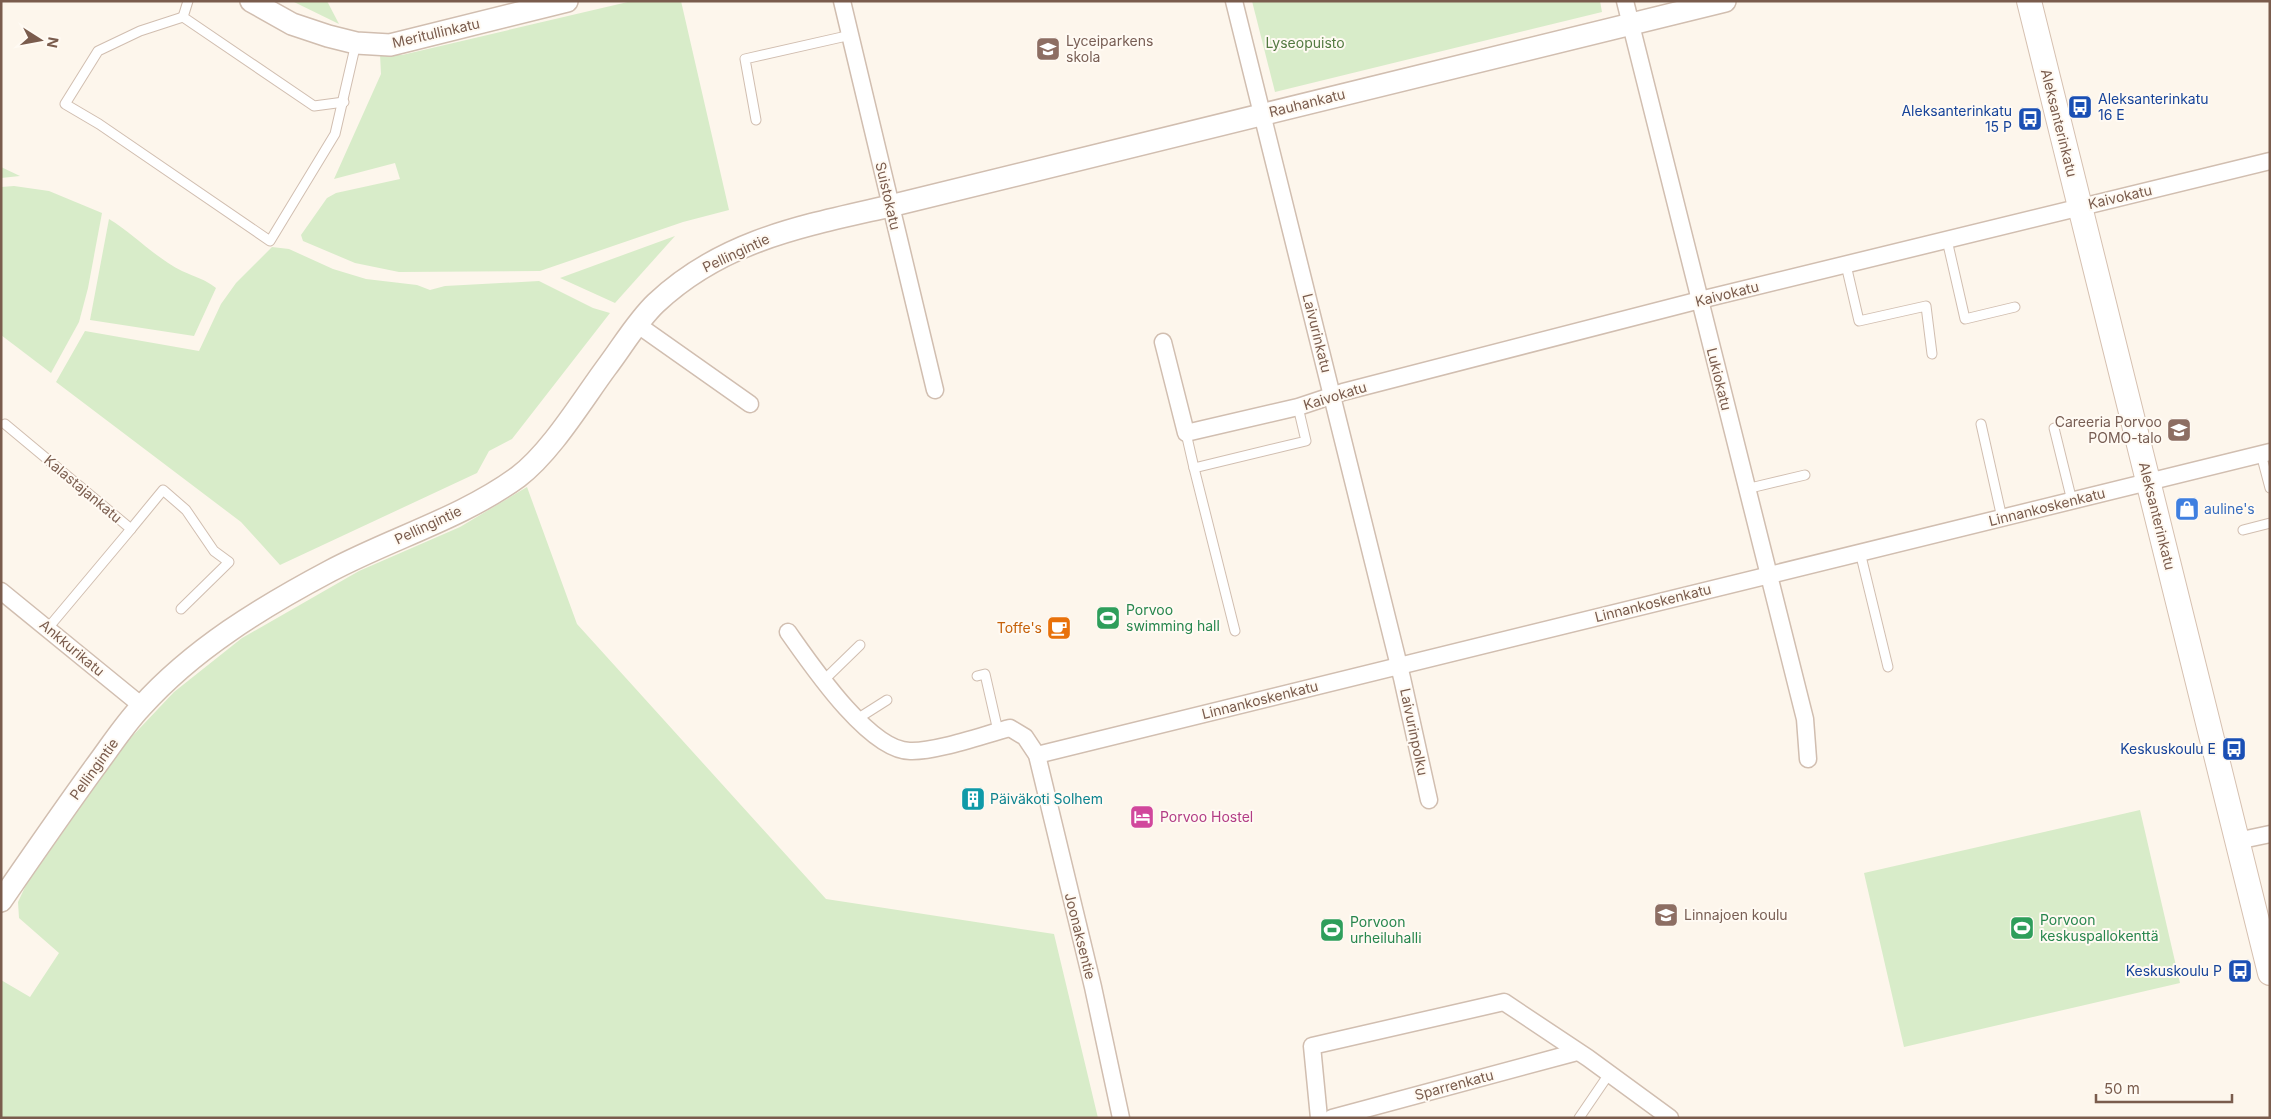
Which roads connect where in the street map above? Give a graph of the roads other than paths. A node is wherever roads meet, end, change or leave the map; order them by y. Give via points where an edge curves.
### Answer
1 (188, 1) edge
2 (251, 1) edge
3 (567, 1) edge
4 (842, 1) edge
5 (1234, 1) edge
6 (1625, 1) edge
7 (1725, 1) edge
8 (2029, 1) edge
9 (183, 17) junction
10 (1630, 25) junction
11 (851, 35) junction
12 (356, 43) junction
13 (344, 102) junction
14 (1261, 114) junction
15 (756, 120) dead end
16 (2270, 161) edge
17 (890, 206) junction
18 (2080, 206) junction
19 (1947, 240) junction
20 (1846, 265) junction
21 (1700, 300) junction
22 (2015, 307) dead end
23 (638, 324) junction
24 (1163, 342) dead end
25 (1932, 354) dead end
26 (935, 390) dead end
27 (1332, 395) junction
28 (750, 404) dead end
29 (1298, 407) junction
30 (5, 424) dead end
31 (1981, 424) dead end
32 (2054, 428) dead end
33 (1186, 433) junction
34 (2265, 453) edge
35 (1194, 468) junction
36 (1805, 474) dead end
37 (2148, 482) junction
38 (2270, 488) edge
39 (1746, 489) junction
40 (2072, 501) junction
41 (2002, 518) junction
42 (2270, 523) edge
43 (131, 529) junction
44 (2243, 530) dead end
45 (1860, 552) junction
46 (1768, 574) junction
47 (1, 591) edge
48 (181, 609) dead end
49 (48, 628) junction
50 (1235, 631) dead end
51 (788, 632) dead end
52 (860, 645) dead end
53 (1399, 665) junction
54 (1888, 668) dead end
55 (977, 676) dead end
56 (823, 681) junction
57 (887, 700) dead end
58 (142, 706) junction
59 (858, 718) junction
60 (998, 731) junction
61 (1037, 755) junction
62 (1808, 759) dead end
63 (1429, 800) dead end
64 (2270, 834) edge
65 (2237, 841) junction
66 (4, 892) edge
67 (2270, 973) edge
68 (1576, 1052) junction
69 (1609, 1074) junction
70 (1121, 1118) edge
71 (1319, 1118) edge
72 (1332, 1118) edge
73 (1579, 1118) edge
74 (1670, 1118) edge

1 - 9 lane
2 - 12 street, Meritullinkatu via 292,24
3 - 12 street, Meritullinkatu via 408,42 390,45
4 - 11 street, Suistokatu
5 - 14 street, Laivurinkatu
6 - 10 street, Lukiokatu
7 - 10 street, Rauhankatu
8 - 18 main road, Aleksanterinkatu
9 - 13 lane via 314,106
9 - 13 lane via 140,31 98,52 65,104 270,241 336,134
10 - 14 street, Rauhankatu
10 - 21 street, Lukiokatu
11 - 15 lane via 745,59
11 - 17 street, Suistokatu
12 - 13 lane
14 - 17 street, Rauhankatu
14 - 27 street, Laivurinkatu
16 - 18 street, Kaivokatu
17 - 23 street, Pellingintie via 797,227 711,261 654,305
17 - 26 street, Suistokatu
18 - 19 street, Kaivokatu
18 - 37 main road, Aleksanterinkatu
19 - 20 street, Kaivokatu
19 - 22 lane via 1965,319
20 - 21 street, Kaivokatu
20 - 25 lane via 1859,322 1926,306
21 - 27 street, Kaivokatu
21 - 39 street, Lukiokatu
23 - 28 street
23 - 58 street, Pellingintie via 547,448 519,476 480,501 331,570 236,625 186,664
24 - 33 street
27 - 29 street, Kaivokatu
27 - 53 street, Laivurinkatu
29 - 33 street, Kaivokatu
29 - 35 lane via 1306,441
30 - 43 lane, Kalastajankatu
31 - 41 lane
32 - 40 lane
33 - 35 lane
34 - 37 street, Linnankoskenkatu
34 - 38 lane
35 - 50 lane
36 - 39 lane
37 - 40 street, Linnankoskenkatu
37 - 65 main road, Aleksanterinkatu
39 - 46 street, Lukiokatu
40 - 41 street, Linnankoskenkatu
41 - 45 street, Linnankoskenkatu
42 - 44 lane
43 - 48 lane via 163,490 186,510 214,551 229,562
43 - 49 lane, Kalastajankatu
45 - 46 street, Linnankoskenkatu
45 - 54 lane
46 - 53 street, Linnankoskenkatu
46 - 62 street, Lukiokatu via 1805,719
47 - 49 street, Ankkurikatu
49 - 58 street, Ankkurikatu
51 - 56 street
52 - 56 lane
53 - 61 street, Linnankoskenkatu
53 - 63 street, Laivurinpolku
55 - 60 lane via 985,674
56 - 59 street
57 - 59 lane
58 - 66 street, Pellingintie
59 - 60 street via 881,740 909,752
60 - 61 street via 1010,728 1025,737
61 - 70 street, Joonaksentie
64 - 65 street
65 - 67 main road, Aleksanterinkatu
68 - 69 street
68 - 71 street via 1504,1002 1312,1046
68 - 72 street, Sparrenkatu
69 - 73 lane
69 - 74 street

